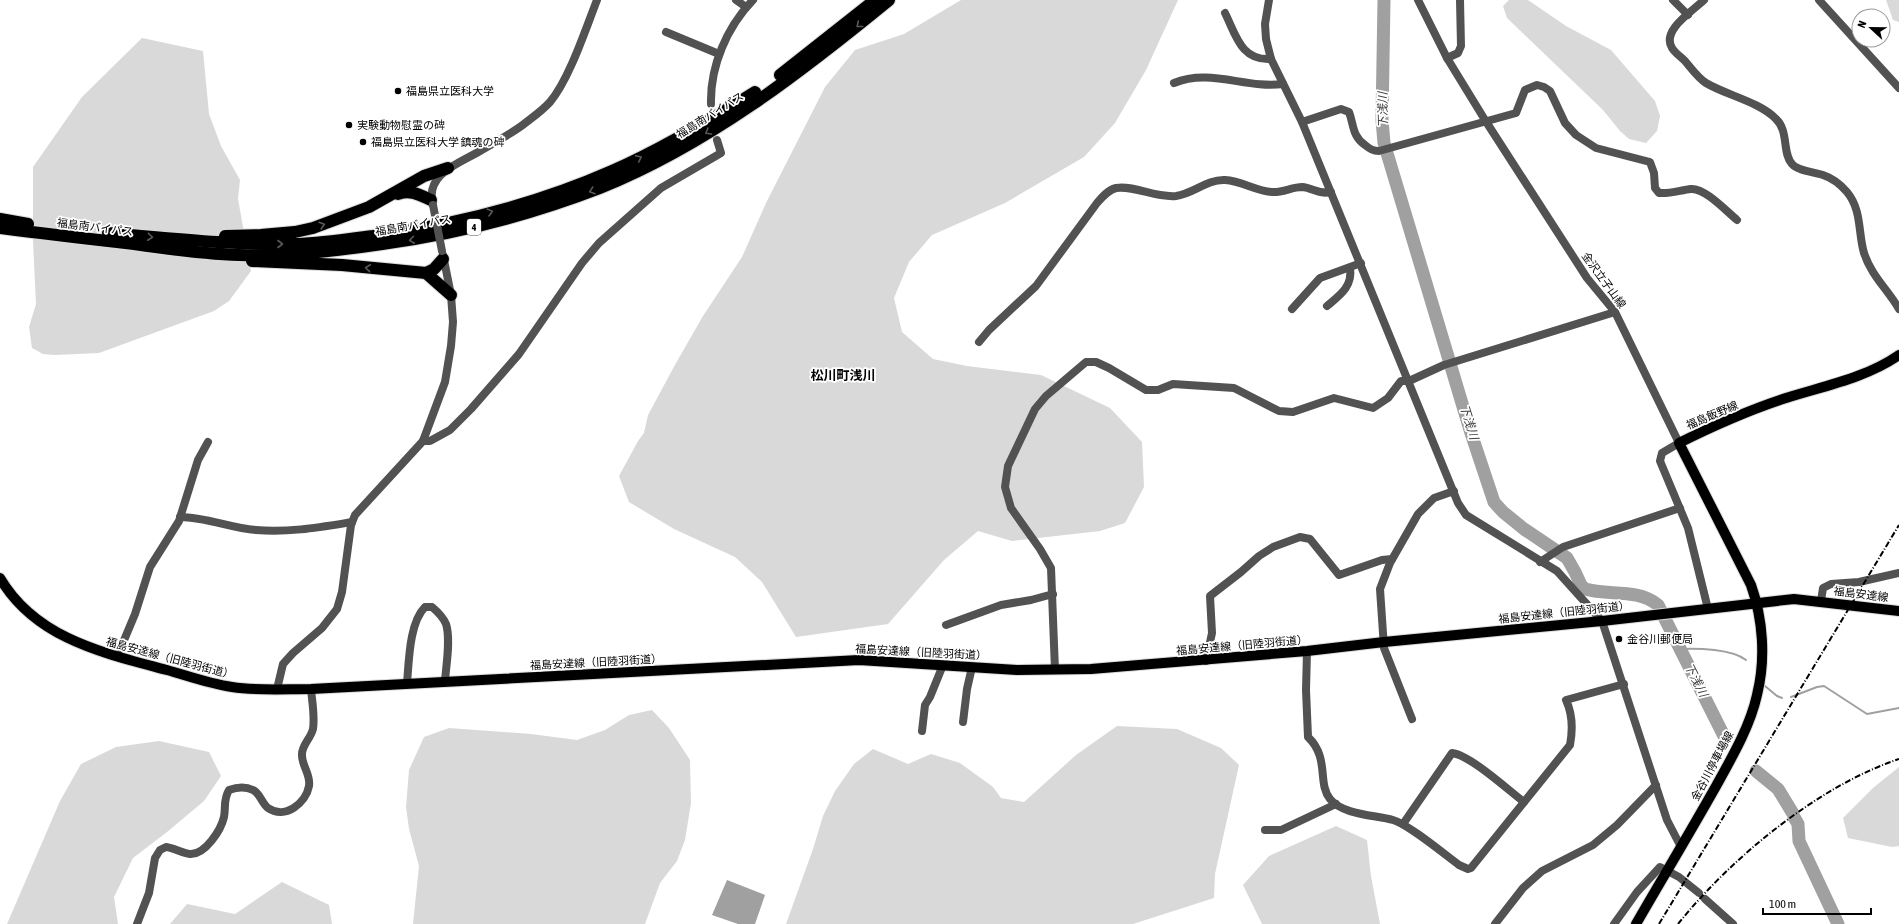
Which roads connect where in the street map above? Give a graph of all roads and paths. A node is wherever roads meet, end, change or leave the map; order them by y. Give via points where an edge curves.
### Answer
1 (597, 0) edge
2 (736, 0) edge
3 (753, 0) edge
4 (875, 0) edge
5 (889, 0) edge
6 (1269, 0) edge
7 (1418, 0) edge
8 (1460, 0) edge
9 (1673, 0) edge
10 (1704, 0) edge
11 (1821, 1) edge
12 (746, 7) junction
13 (1225, 13) dead end
14 (1688, 15) junction
15 (666, 32) dead end
16 (719, 54) junction
17 (1447, 58) junction
18 (1271, 59) junction
19 (1174, 82) dead end
20 (1283, 84) junction
21 (1899, 88) edge
22 (711, 104) dead end
23 (1485, 120) junction
24 (1302, 122) junction
25 (717, 140) dead end
26 (448, 168) junction
27 (1331, 192) junction
28 (432, 202) junction
29 (370, 207) junction
30 (0, 219) edge
31 (1737, 220) dead end
32 (0, 228) edge
33 (172, 240) junction
34 (137, 245) junction
35 (443, 255) junction
36 (1361, 263) junction
37 (1350, 268) junction
38 (426, 273) junction
39 (451, 295) junction
40 (1327, 306) dead end
41 (1292, 309) dead end
42 (1899, 310) edge
43 (1615, 312) junction
44 (979, 342) dead end
45 (1899, 355) edge
46 (1409, 381) junction
47 (423, 441) junction
48 (208, 442) dead end
49 (1679, 443) junction
50 (1454, 491) junction
51 (1680, 508) junction
52 (180, 517) junction
53 (352, 522) junction
54 (1392, 559) junction
55 (1540, 562) junction
56 (1899, 573) edge
57 (0, 578) edge
58 (1053, 594) junction
59 (1821, 601) junction
60 (1758, 603) junction
61 (1708, 609) junction
62 (1899, 611) edge
63 (1602, 621) junction
64 (946, 624) dead end
65 (1384, 642) junction
66 (1307, 651) junction
67 (117, 657) junction
68 (1206, 661) junction
69 (943, 664) junction
70 (972, 667) junction
71 (1055, 670) junction
72 (445, 682) junction
73 (407, 683) junction
74 (1624, 684) junction
75 (277, 689) junction
76 (311, 689) junction
77 (1412, 718) dead end
78 (963, 722) dead end
79 (922, 731) dead end
80 (1656, 785) junction
81 (1524, 802) junction
82 (1336, 804) junction
83 (1403, 824) junction
84 (1265, 830) dead end
85 (1681, 847) junction
86 (1668, 871) junction
87 (138, 924) edge
88 (1495, 924) edge
89 (1614, 924) edge
90 (1636, 924) edge
91 (1733, 924) edge

1 - 26 street via 566,76 550,102 524,124
2 - 12 street
3 - 12 street
33 -> 4 highway, 福島南バイパス / 4 via 243,244 294,244 338,240 444,224 557,192 611,171 713,119 768,84
5 -> 34 highway, 福島南バイパス / 4 via 808,64 726,122 643,168 556,203 464,230 328,251 240,255
6 - 18 street via 1264,24
7 - 17 street, 金沢立子山線
8 - 17 street via 1461,46 1458,53
9 - 14 street
10 - 14 street
11 - 21 street
12 - 16 street via 733,25
13 - 18 street via 1246,53 1254,57
14 - 42 street via 1669,35 1671,48 1706,82 1776,118 1784,134 1791,164 1832,179 1847,192 1858,214 1864,253 1872,271
15 - 16 street
16 - 22 street via 710,87
17 - 23 street, 金沢立子山線
18 - 20 street
19 - 20 street via 1198,76 1262,85
20 - 24 street
23 - 24 street via 1379,151 1370,150 1359,141 1352,128 1349,112 1341,109
23 - 31 street via 1516,113 1525,90 1537,85 1544,87 1550,91 1565,123 1576,135 1596,148 1650,162 1655,188 1659,193 1692,188 1699,190
23 - 43 street, 金沢立子山線 via 1587,278
24 - 27 street
25 - 47 street via 721,152 661,188 599,243 582,263 519,354 471,409 450,430 430,441
26 - 28 street via 435,183
26 - 29 highway via 424,176
27 - 36 street
27 - 44 street via 1324,194 1303,187 1272,192 1225,180 1212,181 1178,196 1115,188 1097,202 1036,286 988,330
28 - 29 highway via 412,192 404,192
28 - 35 street, bridge
33 -> 29 highway via 295,232
30 -> 33 highway, 福島南バイパス / 4 via 68,230
32 - 34 highway, 福島南バイパス / 4
38 -> 34 highway via 342,265 224,259
35 - 38 highway via 434,269
35 - 39 street
36 - 37 street
36 - 46 street
37 - 40 street via 1352,276 1349,284
37 - 41 street via 1320,278
38 - 39 highway
39 - 47 street via 451,346 445,382
43 - 46 street via 1444,365
43 - 49 street, 金沢立子山線
45 - 49 main road, 福島飯野線 via 1867,372 1785,398
46 - 50 street
46 - 58 street via 1401,381 1388,398 1373,408 1334,398 1293,412 1279,411 1234,388 1173,384 1158,390 1146,390 1109,368 1096,362 1086,362 1046,396 1035,409 1008,466 1005,487 1011,508 1051,568
47 - 53 street via 354,515
48 - 52 street via 198,460
49 - 51 street via 1662,453 1660,461
49 - 60 main road, 福島飯野線 via 1751,584
50 - 54 street via 1434,498 1418,514
50 - 55 street via 1466,515
51 - 55 street via 1563,547
51 - 61 street via 1688,528
52 - 53 street via 200,518 255,530 283,530
52 - 67 street via 150,567 135,614
53 - 75 street via 342,592 337,609 326,624 283,664
54 - 65 street via 1380,589
54 - 68 street via 1339,575 1310,540 1300,537 1273,547 1258,556 1210,596 1212,632
55 - 63 street via 1557,571
56 - 59 street via 1859,582 1831,584 1824,588
57 - 67 main road, 福島安達線（旧陸羽街道） via 26,610 51,630
58 - 64 street via 1001,605
58 - 71 street
59 - 60 main road, 福島安達線（旧陸羽街道） via 1794,599
59 - 62 main road, 福島安達線
60 - 61 main road, 福島安達線（旧陸羽街道）
60 - 85 main road, 金谷川停車場線 via 1762,663 1752,715 1725,770
61 - 63 main road, 福島安達線（旧陸羽街道）
63 - 65 main road, 福島安達線（旧陸羽街道）
63 - 74 street
65 - 66 main road, 福島安達線（旧陸羽街道）
65 - 77 street via 1384,648
66 - 68 main road, 福島安達線（旧陸羽街道）
66 - 82 street via 1308,737 1316,745 1321,759 1324,785 1329,799
67 - 75 main road, 福島安達線（旧陸羽街道） via 230,687
68 - 71 main road, 福島安達線（旧陸羽街道）
69 - 70 main road, 福島安達線（旧陸羽街道）
69 - 72 main road, 福島安達線（旧陸羽街道） via 859,660
69 - 79 street via 933,692 925,705
70 - 71 main road, 福島安達線（旧陸羽街道）
70 - 78 street
72 - 73 main road, 福島安達線（旧陸羽街道）
72 - 73 street via 448,637 446,625 432,607 425,607 414,629
73 - 76 main road, 福島安達線（旧陸羽街道）
74 - 80 street
74 - 81 street via 1566,700 1572,712 1570,745
75 - 76 main road, 福島安達線（旧陸羽街道）
76 - 87 street via 313,728 302,755 309,777 304,799 289,811 274,812 267,808 252,789 229,790 224,802 224,817 220,827 202,849 189,854 166,847 158,852 149,893
80 - 85 street via 1667,820
80 - 88 street via 1617,825 1593,845 1542,871 1523,888
81 - 83 street via 1468,869
81 - 83 street via 1470,762 1452,753
82 - 83 street via 1356,813 1395,820
82 - 84 street via 1282,830
85 - 86 main road, 金谷川停車場線
86 - 89 street via 1660,867 1652,873
86 - 90 main road, 金谷川停車場線
86 - 91 street via 1679,877

